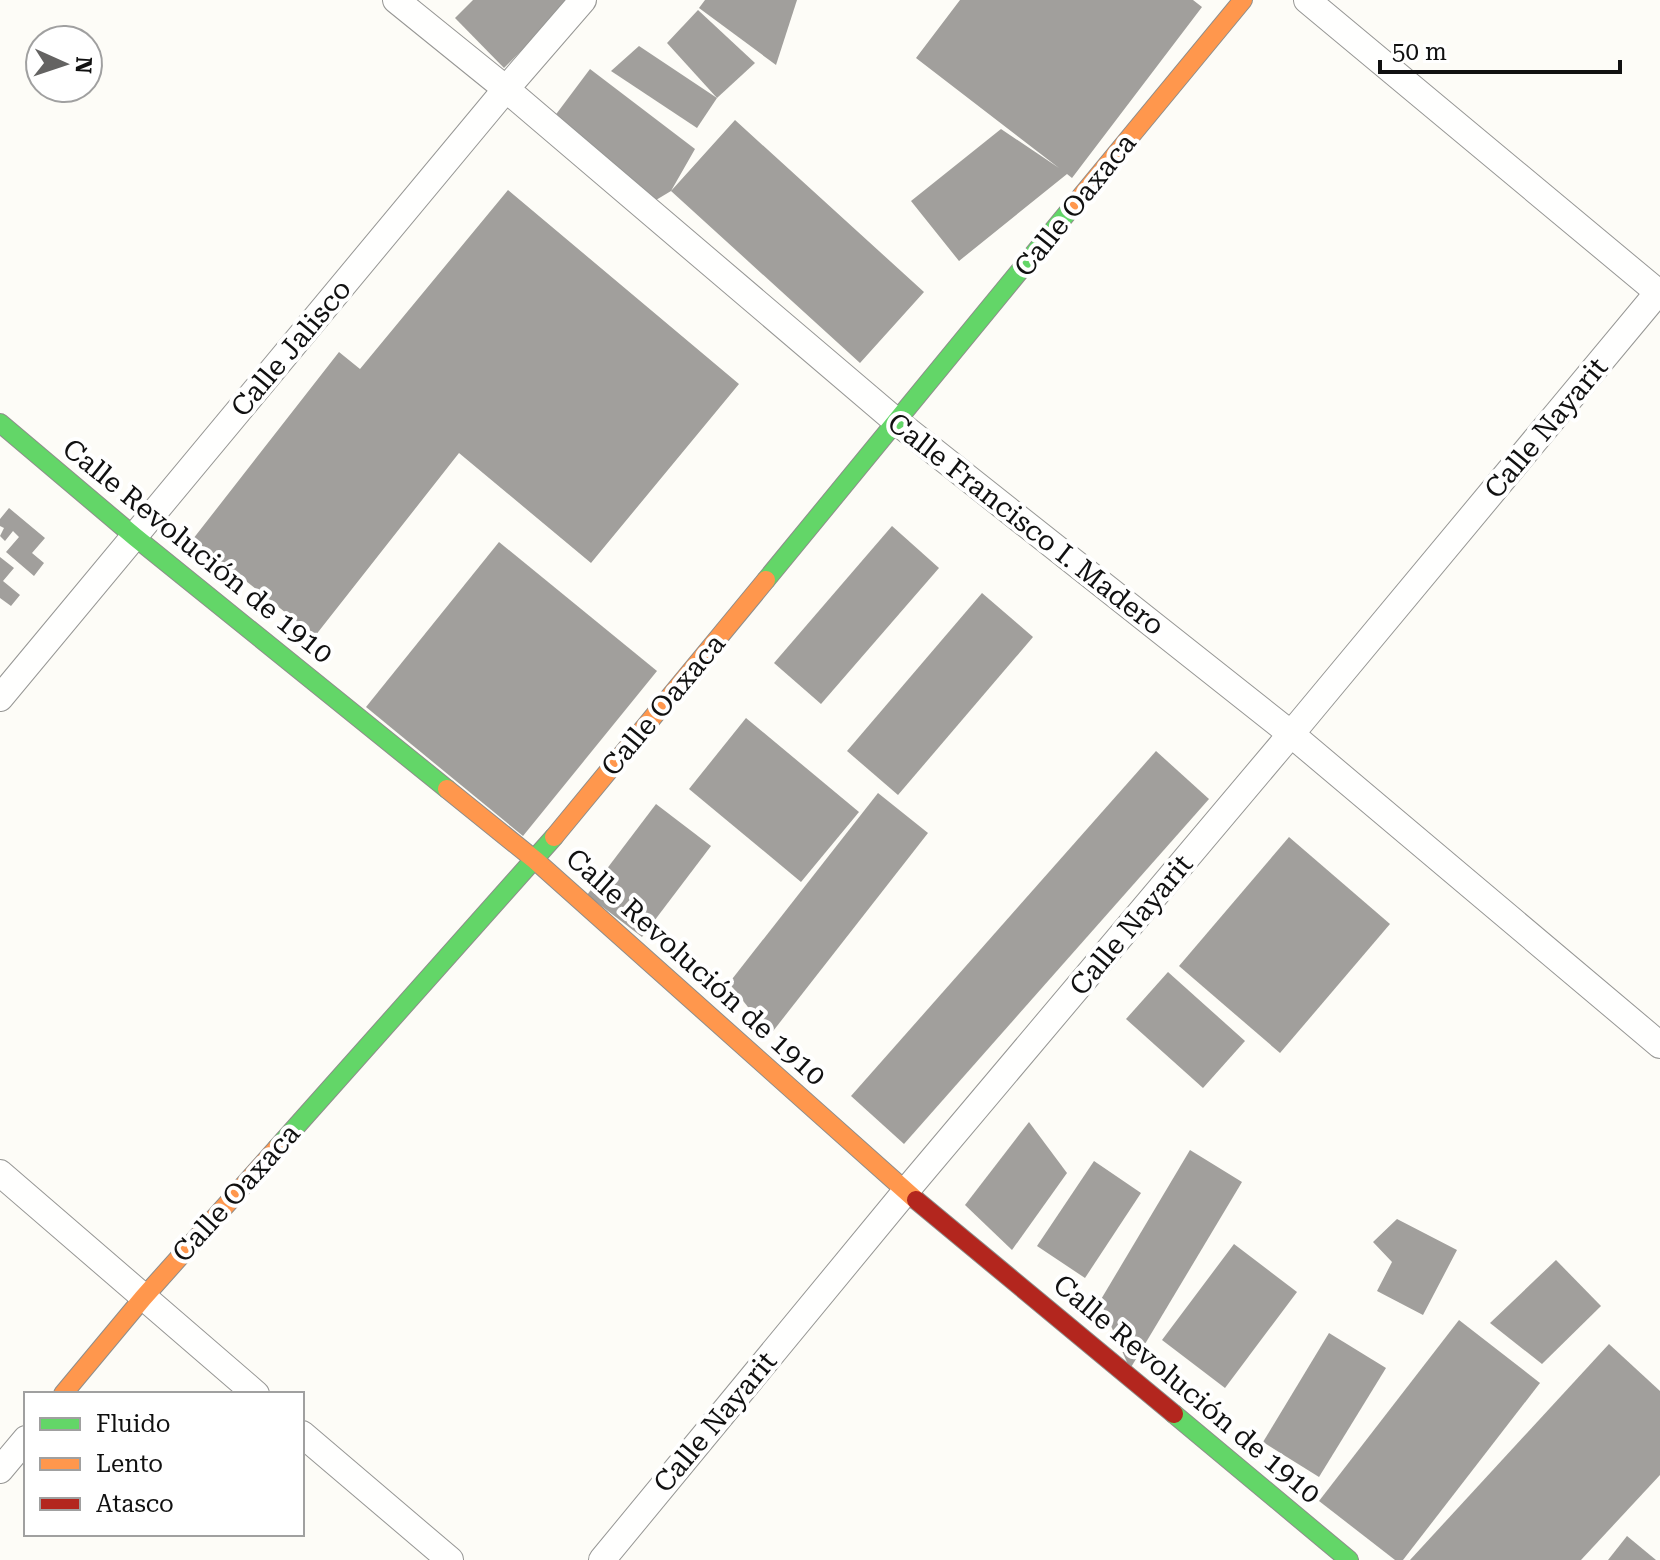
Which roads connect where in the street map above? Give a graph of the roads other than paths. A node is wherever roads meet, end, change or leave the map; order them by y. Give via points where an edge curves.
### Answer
1 (396, 0) edge
2 (583, 0) edge
3 (1243, 0) edge
4 (1307, 0) edge
5 (506, 89) junction
6 (1659, 292) edge
7 (897, 422) junction
8 (0, 423) edge
9 (135, 537) junction
10 (0, 698) edge
11 (1291, 734) junction
12 (535, 860) junction
13 (1660, 1045) edge
14 (0, 1173) edge
15 (906, 1191) junction
16 (143, 1298) junction
17 (65, 1392) edge
18 (254, 1392) edge
19 (304, 1436) edge
20 (24, 1441) edge
21 (0, 1470) edge
22 (450, 1560) edge
23 (602, 1560) edge
24 (1349, 1560) edge

1 - 5 street, Calle Francisco I. Madero
2 - 5 street, Calle Jalisco
3 - 7 street, Calle Oaxaca
4 - 6 street
5 - 7 street, Calle Francisco I. Madero
5 - 9 street, Calle Jalisco
6 - 11 street, Calle Nayarit
7 - 11 street, Calle Francisco I. Madero
7 - 12 street, Calle Oaxaca
8 - 9 street, Calle Revolución de 1910
9 - 10 street, Calle Jalisco
9 - 12 street, Calle Revolución de 1910
11 - 13 street, Calle Francisco I. Madero
11 - 15 street, Calle Nayarit
12 - 15 street, Calle Revolución de 1910
12 - 16 street, Calle Oaxaca
14 - 16 street
15 - 23 street, Calle Nayarit
15 - 24 street, Calle Revolución de 1910
16 - 17 street, Calle Oaxaca
16 - 18 street
19 - 22 street
20 - 21 street

